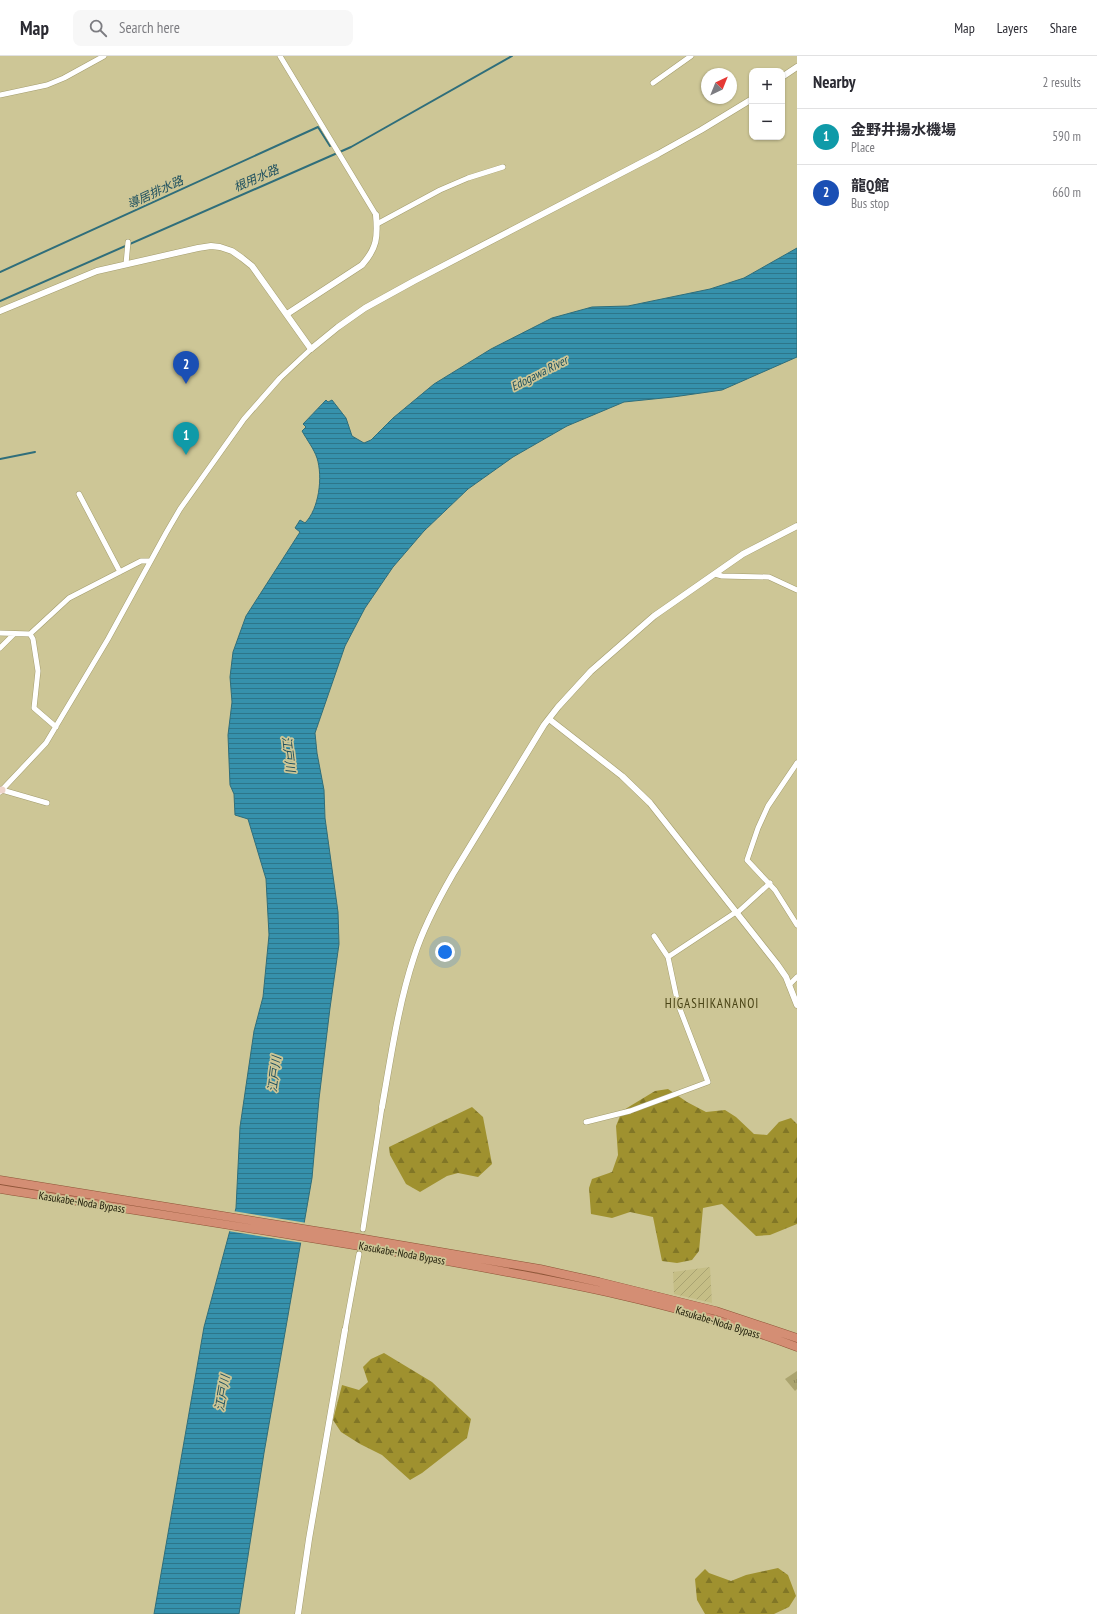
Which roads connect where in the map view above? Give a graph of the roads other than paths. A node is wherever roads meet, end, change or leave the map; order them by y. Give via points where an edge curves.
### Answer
1 (104, 56) edge
2 (280, 56) edge
3 (691, 56) edge
4 (797, 67) edge
5 (785, 75) edge
6 (652, 82) dead end
7 (0, 95) edge
8 (749, 101) edge
9 (503, 167) dead end
10 (376, 215) joint
11 (377, 224) junction
12 (128, 242) dead end
13 (126, 264) junction
14 (0, 311) edge
15 (287, 314) junction
16 (311, 349) junction
17 (79, 494) dead end
18 (797, 526) edge
19 (150, 562) junction
20 (120, 572) junction
21 (715, 574) junction
22 (797, 590) edge
23 (0, 633) edge
24 (14, 634) junction
25 (30, 634) junction
26 (0, 648) edge
27 (549, 719) junction
28 (56, 727) junction
29 (797, 763) edge
30 (0, 791) edge
31 (47, 804) dead end
32 (770, 883) junction
33 (737, 912) junction
34 (797, 925) edge
35 (654, 936) dead end
36 (668, 956) junction
37 (797, 977) edge
38 (789, 985) junction
39 (797, 1005) edge
40 (382, 1106) joint
41 (586, 1122) dead end
42 (0, 1180) edge
43 (0, 1189) edge
44 (363, 1229) tunnel mouth
45 (340, 1238) junction
46 (359, 1254) tunnel mouth
47 (345, 1330) joint
48 (797, 1338) edge
49 (797, 1347) edge
50 (298, 1614) edge

1 - 7 street via 47,85
2 - 10 street
3 - 6 street
4 - 5 street
8 - 16 street via 658,154 414,280 365,308
9 - 11 street via 440,190
10 - 11 street
11 - 15 street via 376,243 362,265
12 - 13 street
13 - 14 street via 97,271
13 - 15 street via 198,248 220,247 232,251 252,266
15 - 16 street
16 - 19 street via 280,378 235,431 180,509
17 - 20 street
18 - 21 street via 757,546
19 - 20 street via 141,562
19 - 28 street
20 - 25 street via 69,598
21 - 22 street via 769,577
21 - 27 street via 654,616 601,661 571,691
23 - 24 street
24 - 25 street
24 - 26 street
25 - 28 street via 38,671 34,708
27 - 33 street via 642,794
27 - 40 street via 527,750 465,852 443,891 421,940 398,1018
28 - 30 street via 46,743
29 - 32 street via 768,806 747,860
30 - 31 street
32 - 33 street
32 - 34 street
33 - 36 street
33 - 38 street via 778,964
35 - 36 street
36 - 41 street via 678,1004 708,1082 630,1111
37 - 38 street
38 - 39 street
40 - 44 street
42 - 45 highway, Kasukabe-Noda Bypass
43 - 45 highway, Kasukabe-Noda Bypass
45 - 48 highway, Kasukabe-Noda Bypass via 540,1269 716,1311
45 - 49 highway, Kasukabe-Noda Bypass via 598,1290 714,1319
46 - 47 street
47 - 50 street

